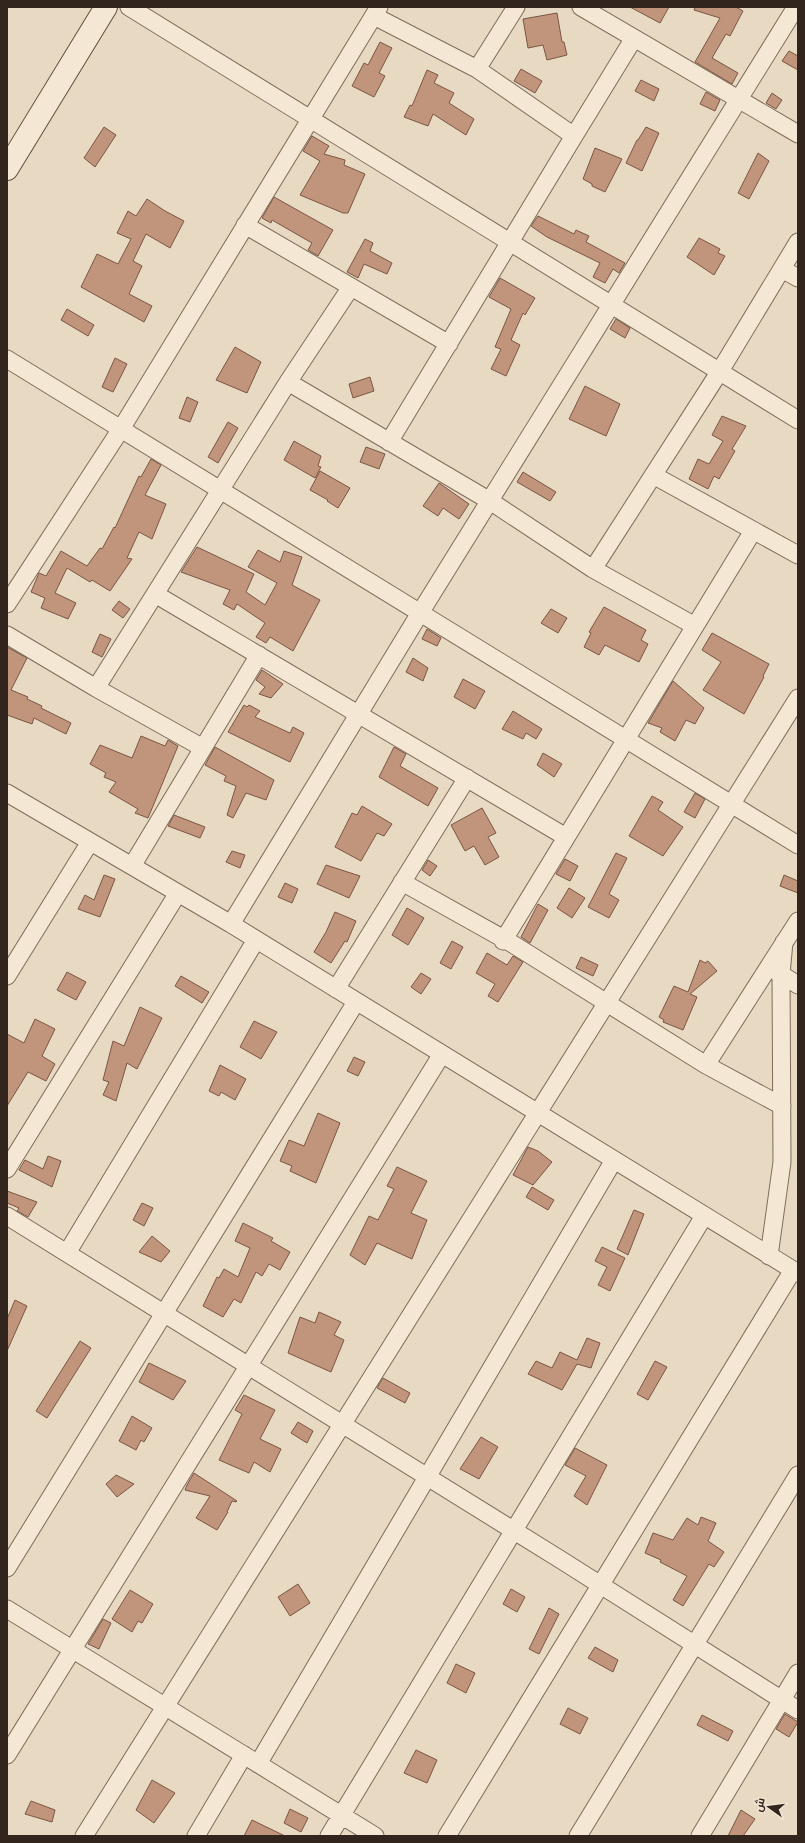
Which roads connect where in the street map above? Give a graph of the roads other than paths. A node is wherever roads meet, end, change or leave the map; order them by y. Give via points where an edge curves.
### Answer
1 (106, 7) edge
2 (129, 7) edge
3 (516, 7) edge
4 (581, 7) edge
5 (796, 7) edge
6 (376, 11) edge
7 (634, 38) junction
8 (477, 69) junction
9 (739, 100) junction
10 (310, 119) junction
11 (798, 134) edge
12 (574, 136) junction
13 (7, 169) edge
14 (245, 225) junction
15 (510, 242) junction
16 (798, 242) edge
17 (782, 268) junction
18 (798, 278) edge
19 (351, 287) junction
20 (612, 305) junction
21 (449, 344) junction
22 (7, 359) edge
23 (720, 371) junction
24 (288, 382) junction
25 (798, 420) edge
26 (121, 429) junction
27 (390, 442) junction
28 (653, 475) junction
29 (220, 490) junction
30 (490, 501) junction
31 (754, 531) junction
32 (798, 555) edge
33 (593, 570) junction
34 (155, 594) junction
35 (7, 604) edge
36 (420, 613) junction
37 (695, 626) junction
38 (7, 635) edge
39 (259, 655) junction
40 (96, 688) junction
41 (798, 698) edge
42 (359, 714) junction
43 (626, 740) junction
44 (204, 748) junction
45 (467, 778) junction
46 (7, 793) edge
47 (731, 804) junction
48 (566, 837) junction
49 (90, 842) junction
50 (798, 845) edge
51 (132, 866) junction
52 (402, 882) junction
53 (178, 893) junction
54 (798, 921) edge
55 (231, 924) junction
56 (256, 940) junction
57 (503, 940) junction
58 (775, 971) junction
59 (7, 976) edge
60 (798, 985) edge
61 (336, 989) junction
62 (356, 1002) junction
63 (606, 1003) junction
64 (442, 1054) junction
65 (706, 1065) junction
66 (782, 1106) junction
67 (538, 1113) junction
68 (614, 1160) junction
69 (7, 1169) edge
70 (7, 1216) edge
71 (704, 1216) junction
72 (67, 1253) junction
73 (769, 1256) junction
74 (796, 1272) edge
75 (164, 1313) junction
76 (249, 1366) junction
77 (342, 1424) junction
78 (798, 1475) edge
79 (428, 1477) junction
80 (514, 1530) junction
81 (7, 1568) edge
82 (601, 1585) junction
83 (7, 1609) edge
84 (695, 1644) junction
85 (73, 1650) junction
86 (798, 1673) edge
87 (782, 1700) junction
88 (165, 1706) junction
89 (798, 1710) edge
90 (7, 1755) edge
91 (251, 1760) junction
92 (342, 1815) junction
93 (84, 1836) edge
94 (196, 1836) edge
95 (329, 1836) edge
96 (375, 1836) edge
97 (447, 1836) edge
98 (578, 1836) edge
99 (700, 1836) edge

1 - 13 main road
2 - 10 street
3 - 8 street
4 - 7 street
5 - 9 street
6 - 8 street
6 - 10 street
7 - 9 street
7 - 12 street
8 - 12 street
9 - 11 street
9 - 20 street
10 - 14 street
10 - 15 street
12 - 15 street
14 - 19 street
14 - 26 street
15 - 20 street
15 - 21 street
16 - 17 street
17 - 18 street
17 - 23 street
19 - 21 street
19 - 24 street
20 - 23 street
20 - 30 street
21 - 27 street
22 - 26 street
23 - 25 street
23 - 28 street
24 - 27 street
24 - 29 street
26 - 29 street
26 - 35 street
27 - 30 street
28 - 31 street
28 - 33 street
29 - 34 street
29 - 36 street
30 - 33 street
30 - 36 street
31 - 32 street
31 - 37 street
33 - 37 street
34 - 39 street
34 - 40 street
36 - 42 street
36 - 43 street
37 - 43 street
38 - 40 street
39 - 42 street
39 - 44 street
40 - 44 street
41 - 47 street
42 - 45 street
42 - 55 street
43 - 47 street
43 - 48 street
44 - 51 street
45 - 48 street
45 - 52 street
46 - 49 street
47 - 50 street
47 - 63 street
48 - 57 street
49 - 51 street
49 - 59 street
51 - 53 street
52 - 57 street
52 - 61 street
53 - 55 street
53 - 69 street
54 - 58 street via 784,942
55 - 56 street
56 - 61 street
56 - 72 street
57 - 63 street
58 - 60 street
58 - 65 street
58 - 66 street
61 - 62 street
62 - 64 street
62 - 75 street
63 - 65 street
63 - 67 street
64 - 67 street
64 - 76 street
65 - 66 street
66 - 73 street via 782,1162
67 - 68 street
67 - 77 street
68 - 71 street
68 - 79 street
70 - 72 street
71 - 73 street
71 - 80 street
72 - 75 street
73 - 74 street
74 - 82 street
75 - 76 street
75 - 81 street
76 - 77 street
76 - 85 street
77 - 79 street
77 - 88 street
78 - 84 street
79 - 80 street
79 - 91 street
80 - 82 street
80 - 92 street
82 - 84 street
82 - 97 street
83 - 85 street
84 - 87 street
84 - 98 street
85 - 88 street
85 - 90 street
86 - 87 street
87 - 89 street
87 - 99 street
88 - 91 street
88 - 93 street
91 - 92 street
91 - 94 street
92 - 95 street
92 - 96 street

